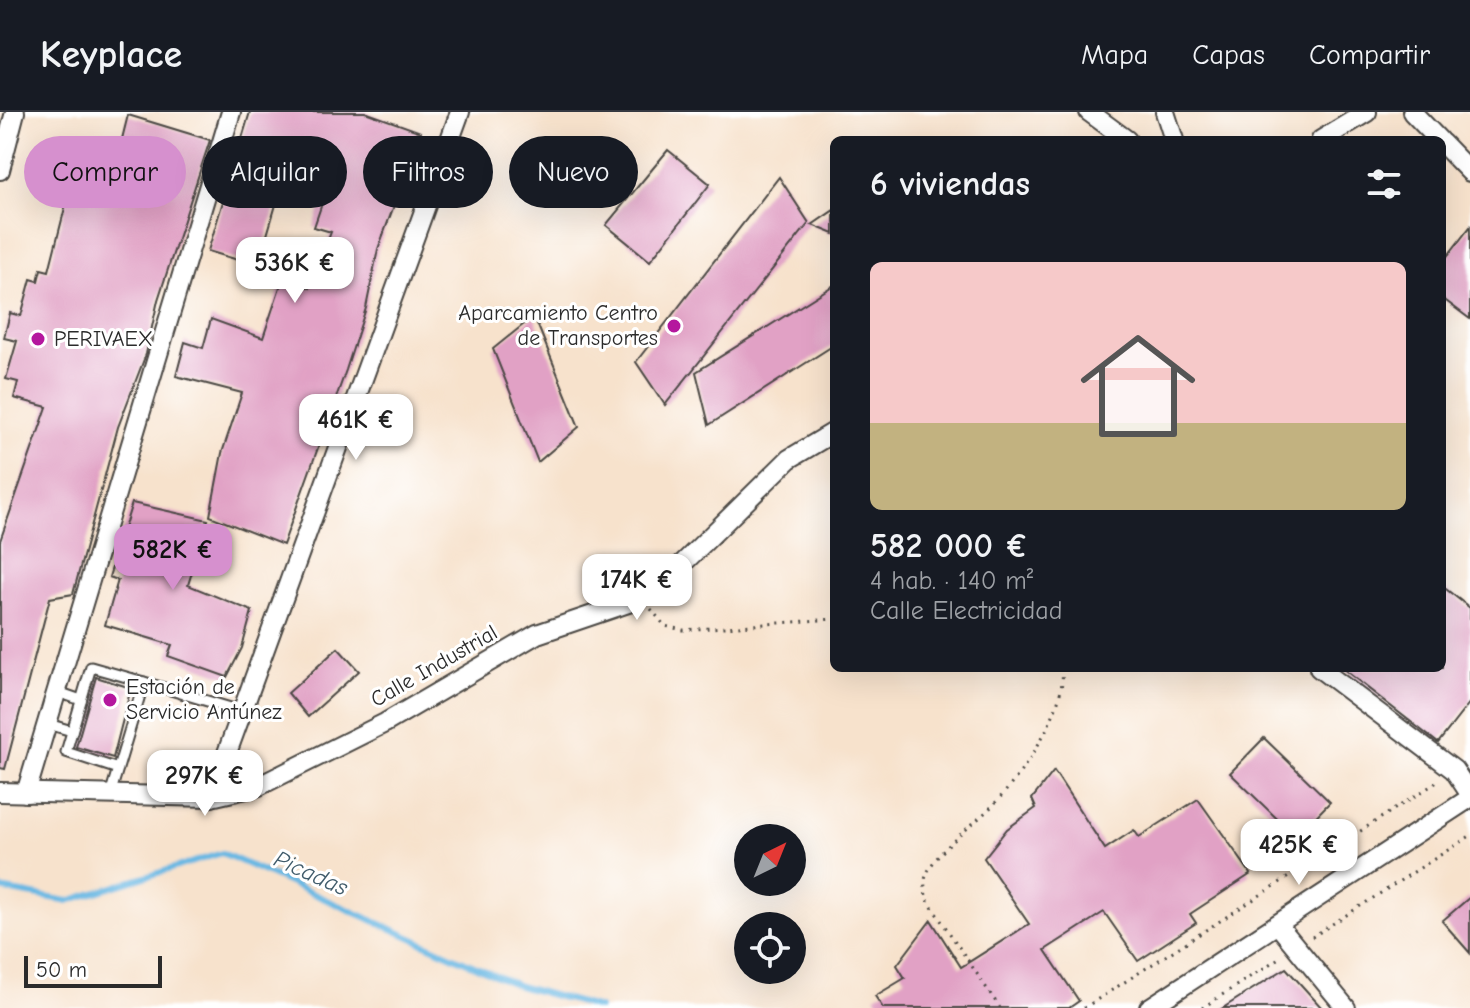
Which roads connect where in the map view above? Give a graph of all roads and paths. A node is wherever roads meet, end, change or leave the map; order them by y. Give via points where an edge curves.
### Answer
1 (15, 112) edge
2 (231, 112) edge
3 (460, 112) edge
4 (1089, 112) edge
5 (1165, 112) edge
6 (1367, 112) edge
7 (1412, 112) edge
8 (1122, 136) edge
9 (1173, 136) edge
10 (1328, 136) edge
11 (1434, 136) edge
12 (1446, 148) edge
13 (0, 170) edge
14 (1470, 172) edge
15 (830, 434) edge
16 (634, 601) junction
17 (830, 619) edge
18 (1062, 672) edge
19 (1324, 672) edge
20 (144, 682) junction
21 (58, 692) junction
22 (81, 700) junction
23 (244, 712) junction
24 (48, 724) junction
25 (72, 731) junction
26 (118, 769) junction
27 (1454, 770) junction
28 (0, 792) edge
29 (26, 793) junction
30 (110, 795) junction
31 (1470, 796) edge
32 (211, 797) junction
33 (1470, 836) edge
34 (1278, 925) junction
35 (1294, 948) junction
36 (1000, 1008) edge
37 (1084, 1008) edge
38 (1149, 1008) edge
39 (1202, 1008) edge
40 (1346, 1008) edge

1 - 13 street
2 - 21 street
3 - 23 street
4 - 8 street
5 - 9 street
6 - 10 street
7 - 11 street
12 - 14 street
15 - 16 street, Calle Industrial via 789,459 669,577
16 - 17 path via 657,612 665,626 683,630
16 - 32 street, Calle Industrial via 537,634 385,723 259,786
18 - 36 path via 1058,706 1029,757 996,802 938,858 925,878 926,898
19 - 27 street
20 - 22 lane via 91,667
20 - 23 lane
20 - 26 lane
21 - 22 lane
21 - 24 street
22 - 25 lane
23 - 32 street
24 - 25 lane
24 - 29 street
25 - 26 lane via 66,752
26 - 30 lane
27 - 31 street
27 - 37 path
28 - 29 street, Calle Industrial
29 - 30 street, Calle Industrial
30 - 32 street, Calle Industrial
31 - 34 street
33 - 35 path
34 - 35 street
34 - 38 street
35 - 39 path
35 - 40 street

